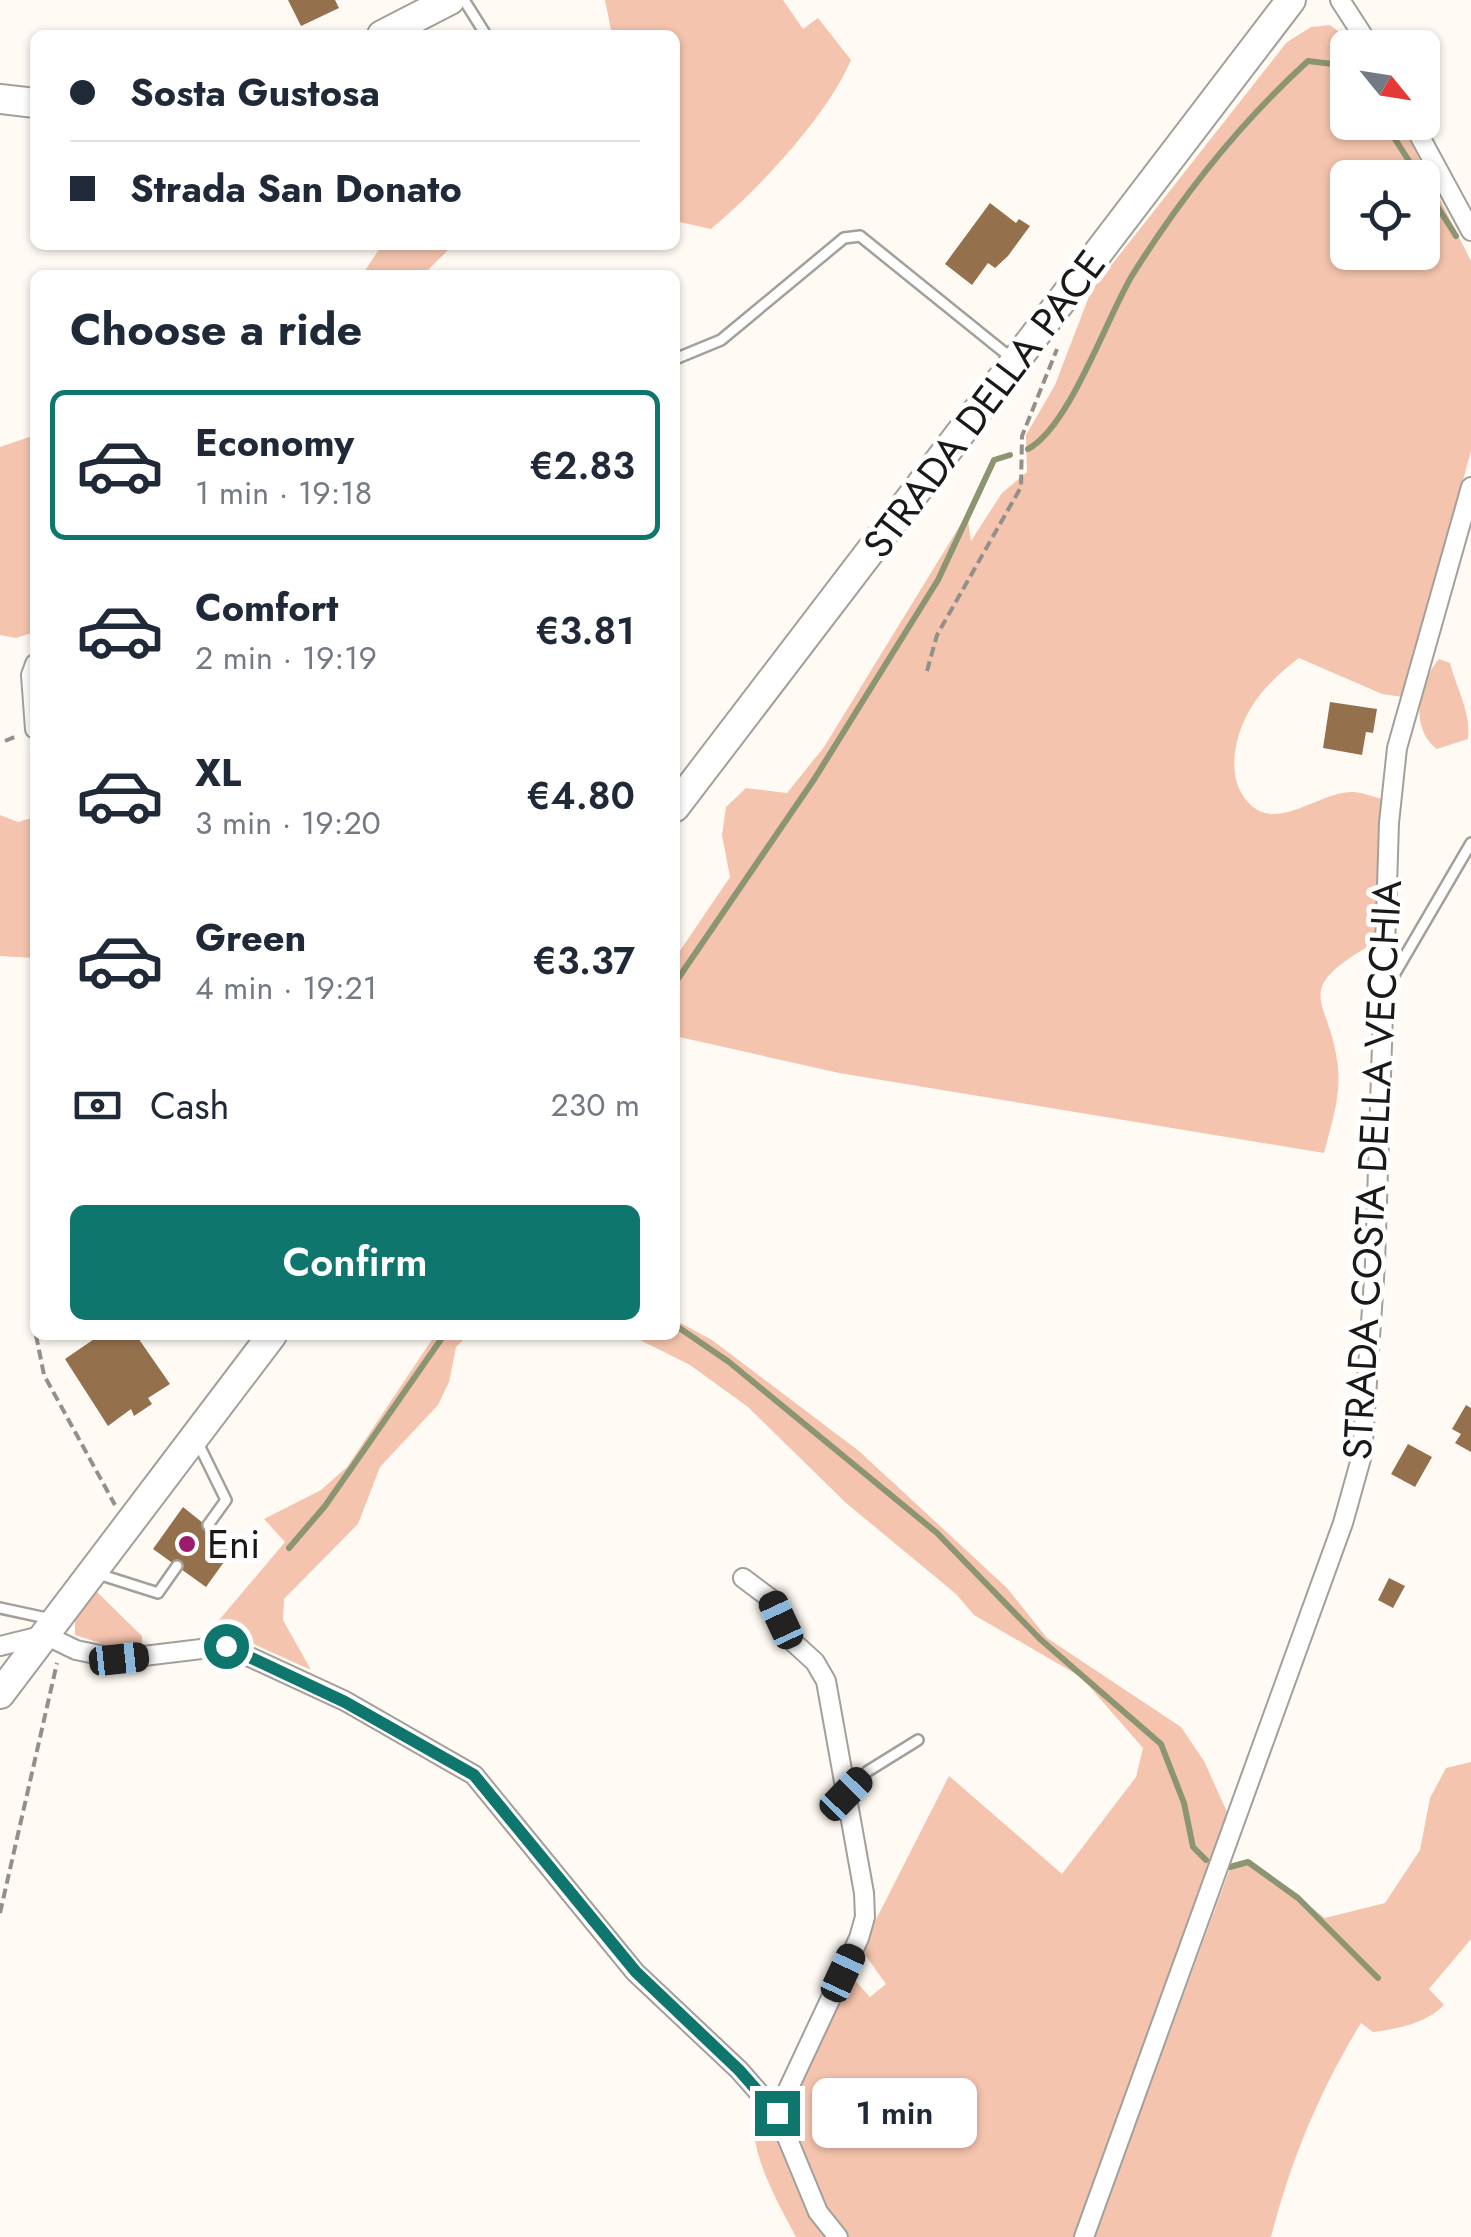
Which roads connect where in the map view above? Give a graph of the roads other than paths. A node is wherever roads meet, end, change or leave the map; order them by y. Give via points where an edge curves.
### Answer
1 (450, 0) edge
2 (464, 0) edge
3 (1291, 0) edge
4 (1340, 0) edge
5 (392, 30) edge
6 (483, 30) edge
7 (1359, 30) edge
8 (0, 99) edge
9 (30, 102) edge
10 (1422, 140) edge
11 (1471, 231) edge
12 (680, 357) edge
13 (1016, 362) junction
14 (1471, 487) edge
15 (680, 800) edge
16 (1471, 843) edge
17 (1384, 991) junction
18 (268, 1340) edge
19 (195, 1437) junction
20 (208, 1525) dead end
21 (177, 1566) dead end
22 (92, 1572) junction
23 (743, 1578) dead end
24 (0, 1608) edge
25 (54, 1633) junction
26 (0, 1646) edge
27 (0, 1694) edge
28 (918, 1740) dead end
29 (846, 1794) junction
30 (777, 2113) junction
31 (838, 2237) edge
32 (1084, 2237) edge

1 - 5 street
2 - 6 lane
3 - 13 street, STRADA DELLA PACE
4 - 7 street
8 - 9 street
10 - 11 street
12 - 13 lane via 721,340 844,238 860,236
13 - 15 street, STRADA DELLA PACE
14 - 17 street, STRADA COSTA DELLA VECCHIA via 1397,748
16 - 17 lane
17 - 32 street, STRADA COSTA DELLA VECCHIA via 1362,1455
18 - 19 street
19 - 20 lane via 226,1500
19 - 22 street
21 - 22 lane via 158,1593
22 - 25 street
23 - 29 street via 771,1599 792,1641 826,1681
24 - 25 lane
25 - 26 street
25 - 27 street
25 - 30 street via 119,1659 226,1646 345,1702 474,1775 636,1972
28 - 29 lane via 868,1771
29 - 30 street via 865,1918
30 - 31 street via 818,2212

